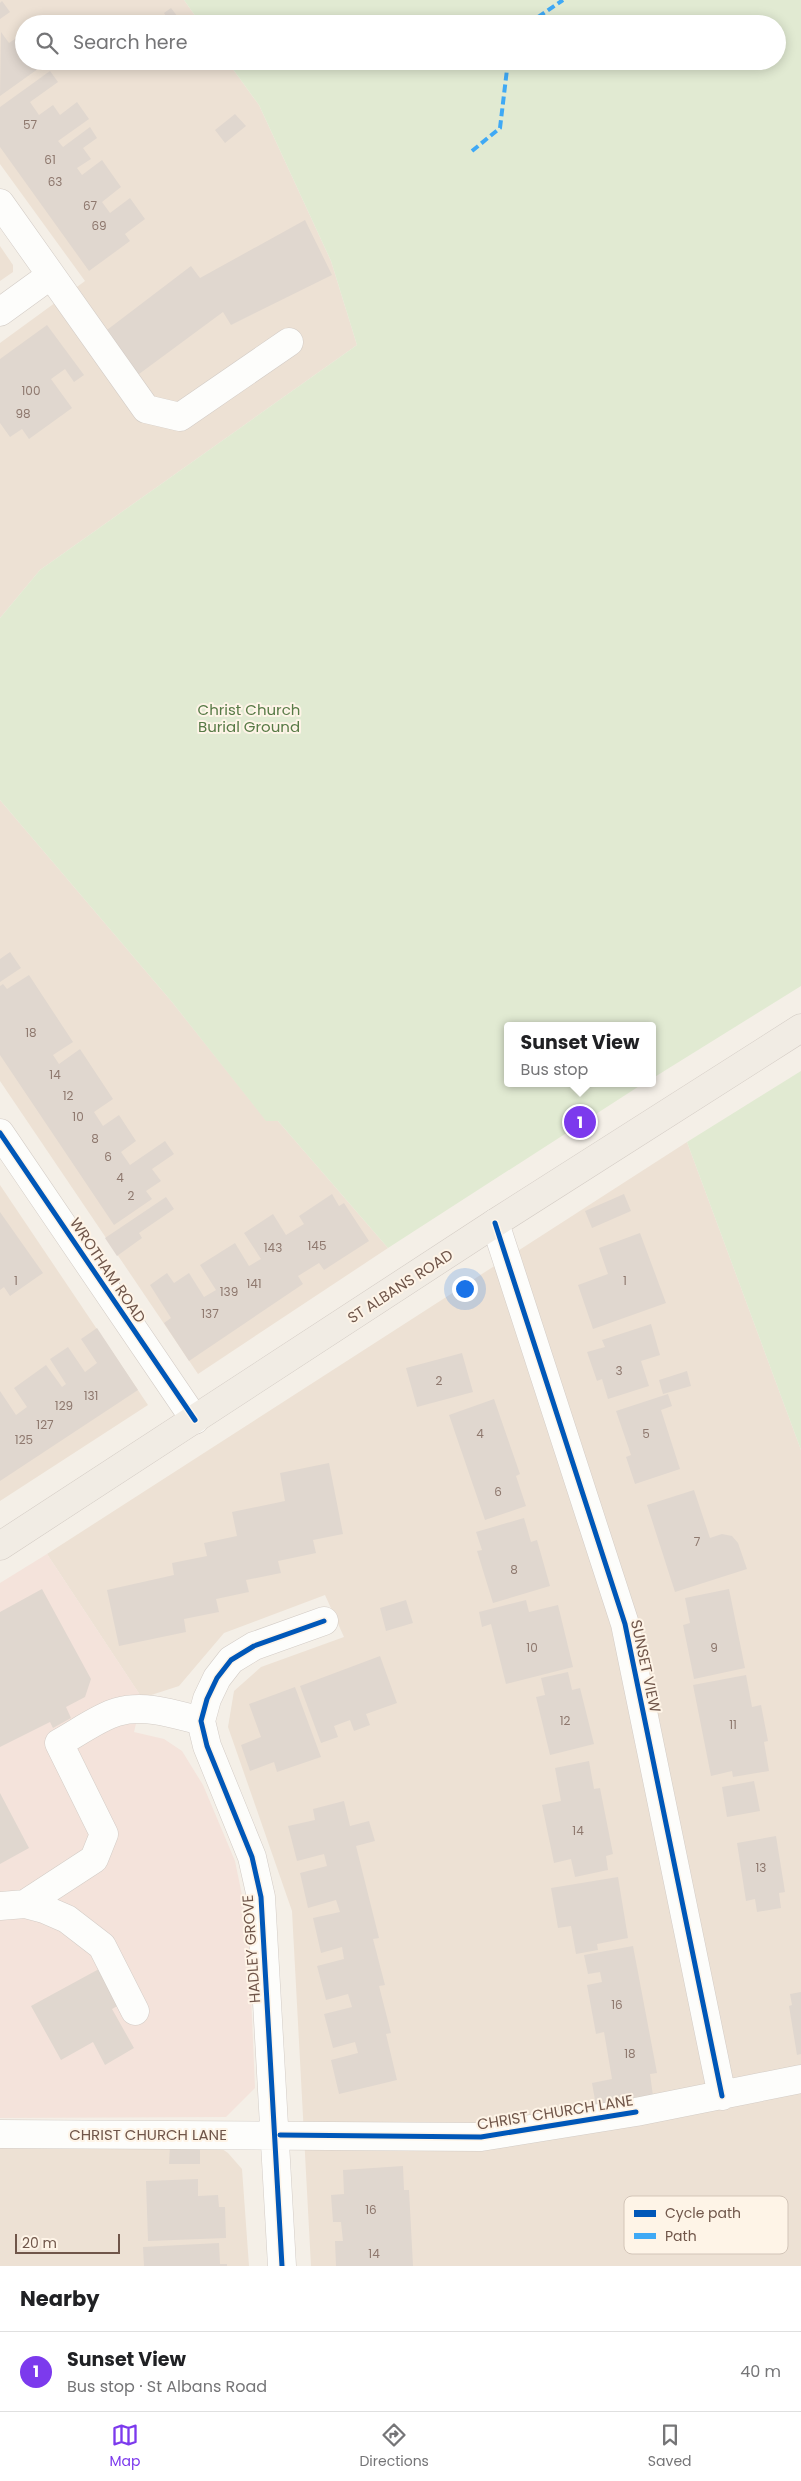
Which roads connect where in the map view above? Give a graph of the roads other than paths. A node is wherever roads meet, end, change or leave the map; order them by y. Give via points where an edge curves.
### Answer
1 (0, 203) edge
2 (51, 274) junction
3 (0, 312) edge
4 (289, 342) dead end
5 (801, 1028) edge
6 (0, 1133) edge
7 (495, 1223) junction
8 (195, 1420) junction
9 (0, 1546) edge
10 (324, 1621) dead end
11 (201, 1721) junction
12 (12, 1905) edge
13 (135, 2011) dead end
14 (801, 2079) edge
15 (722, 2096) junction
16 (0, 2134) edge
17 (275, 2134) junction
18 (282, 2266) edge

1 - 2 street
2 - 3 street
2 - 4 street via 146,409 180,417
5 - 7 main road, ST ALBANS ROAD
6 - 8 street, WROTHAM ROAD
7 - 8 main road, ST ALBANS ROAD
7 - 15 street, SUNSET VIEW via 625,1624
8 - 9 main road, ST ALBANS ROAD
10 - 11 street, HADLEY GROVE via 254,1646 231,1660 206,1699
11 - 12 street via 163,1711 136,1709 116,1712 59,1743 104,1834 94,1859
11 - 17 street, HADLEY GROVE via 207,1746 252,1857 261,1897
12 - 13 street via 44,1909 67,1919 102,1946
14 - 15 street, CHRIST CHURCH LANE
15 - 17 street, CHRIST CHURCH LANE via 481,2138
16 - 17 street, CHRIST CHURCH LANE
17 - 18 street, HADLEY GROVE

